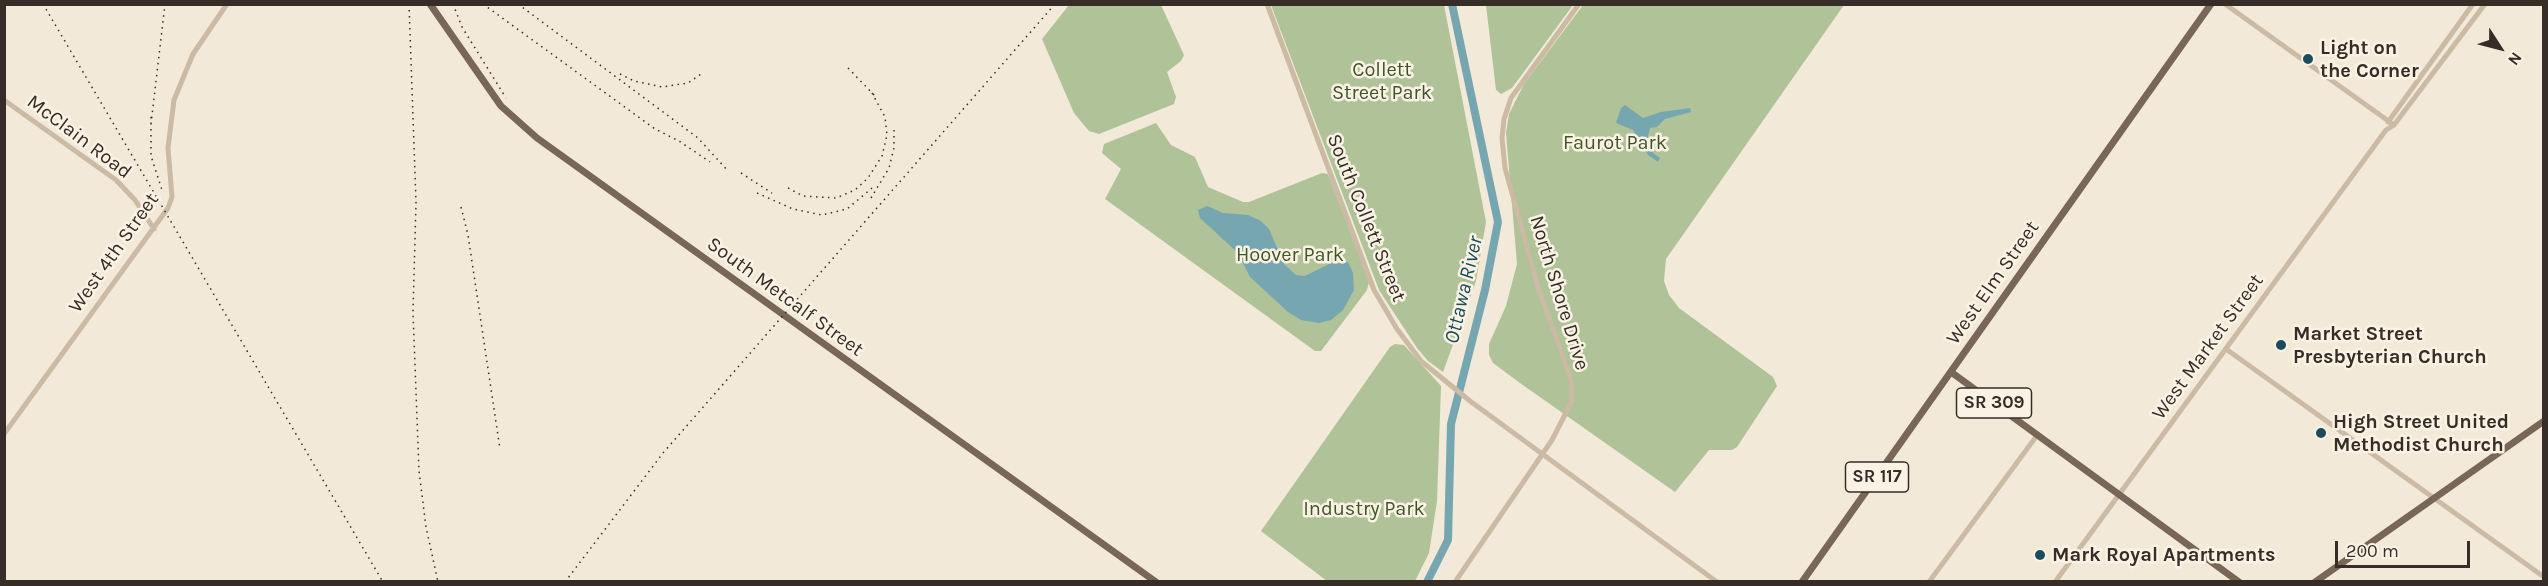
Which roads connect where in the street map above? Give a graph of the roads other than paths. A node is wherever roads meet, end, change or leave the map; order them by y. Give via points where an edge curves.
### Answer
1 (227, 4) edge
2 (430, 4) edge
3 (1267, 4) edge
4 (1579, 4) edge
5 (2211, 4) edge
6 (2225, 4) edge
7 (2473, 4) edge
8 (2485, 4) edge
9 (4, 100) edge
10 (2388, 121) junction
11 (2394, 125) junction
12 (2386, 130) junction
13 (154, 229) junction
14 (2226, 349) junction
15 (1951, 372) junction
16 (2544, 421) edge
17 (4, 434) edge
18 (2038, 434) junction
19 (1542, 453) junction
20 (2120, 493) junction
21 (2433, 498) junction
22 (1146, 574) junction
23 (2544, 577) edge
24 (1140, 582) edge
25 (1156, 582) edge
26 (1455, 582) edge
27 (1717, 582) edge
28 (1802, 582) edge
29 (1929, 582) edge
30 (2055, 582) edge
31 (2240, 582) edge
32 (2314, 582) edge

1 - 13 street, West 4th Street via 193,54 176,92 168,148 171,201
2 - 22 main road, South Metcalf Street via 501,106 537,138
3 - 19 street, South Collett Street via 1374,290 1405,340 1437,375
4 - 19 street, North Shore Drive via 1511,98 1502,138 1505,168 1538,287 1573,386 1567,414
5 - 15 main road, West Elm Street / SR 117
6 - 10 street
7 - 10 street, West Market Street
8 - 11 street, West Market Street
9 - 13 street, McClain Road via 116,180
10 - 11 street
10 - 12 street, West Market Street
11 - 12 street, West Market Street
12 - 14 street, West Market Street
13 - 17 street, West 4th Street
14 - 20 street, West Market Street
14 - 21 street
15 - 18 main road, SR 309
15 - 28 main road, West Elm Street / SR 117
16 - 21 main road
18 - 20 main road, SR 309
18 - 29 street
19 - 26 street, North Shore Drive
19 - 27 street, South Collett Street
20 - 30 street, West Market Street
20 - 31 main road, SR 309
21 - 23 street
21 - 32 main road
22 - 24 street
22 - 25 main road, South Metcalf Street

